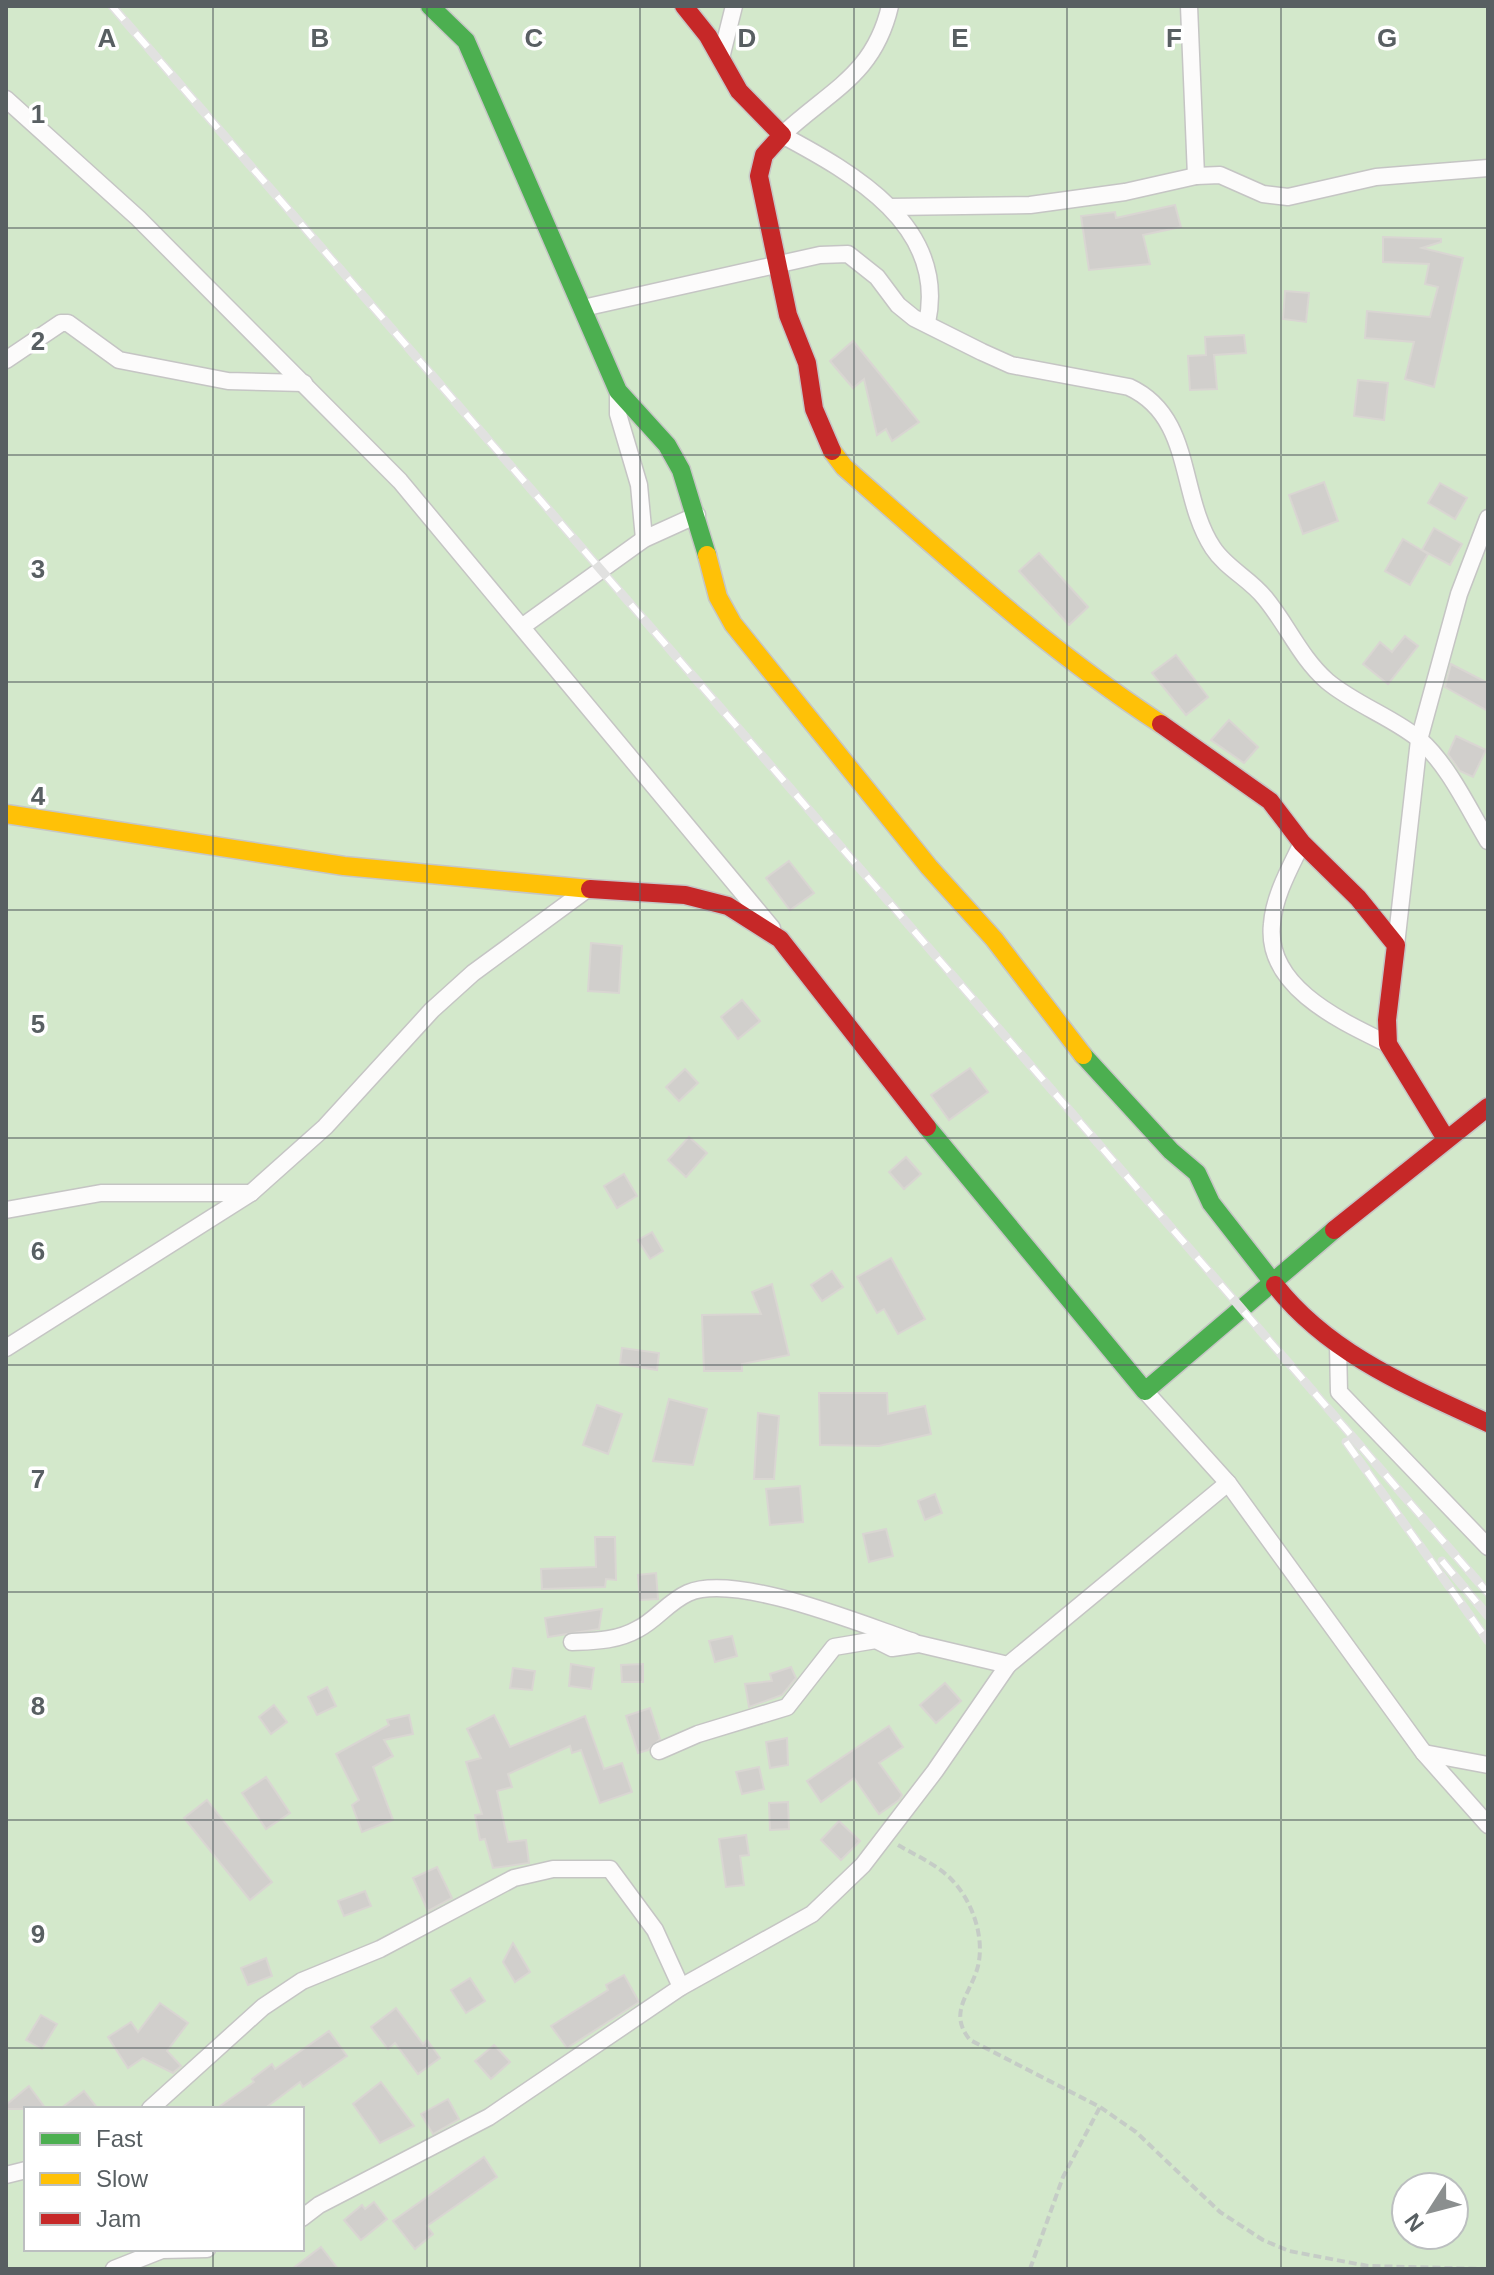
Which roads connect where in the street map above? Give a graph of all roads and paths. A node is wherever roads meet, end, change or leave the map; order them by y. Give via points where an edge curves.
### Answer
1 (430, 6) edge
2 (684, 6) edge
3 (734, 6) edge
4 (890, 6) edge
5 (1189, 6) edge
6 (721, 58) junction
7 (6, 99) edge
8 (782, 135) junction
9 (1488, 168) edge
10 (1196, 176) junction
11 (890, 207) junction
12 (776, 264) junction
13 (583, 308) junction
14 (927, 323) junction
15 (6, 360) edge
16 (304, 383) junction
17 (618, 391) junction
18 (697, 515) junction
19 (1488, 518) edge
20 (644, 539) junction
21 (523, 626) junction
22 (1419, 740) junction
23 (6, 814) edge
24 (1488, 841) edge
25 (1302, 843) junction
26 (586, 890) junction
27 (780, 939) junction
28 (1396, 945) junction
29 (1388, 1044) junction
30 (1488, 1107) edge
31 (1446, 1139) junction
32 (251, 1193) junction
33 (6, 1210) edge
34 (1272, 1280) junction
35 (1338, 1346) junction
36 (6, 1348) edge
37 (1145, 1391) junction
38 (1488, 1423) edge
39 (1228, 1483) junction
40 (1488, 1547) edge
41 (572, 1642) dead end
42 (919, 1644) junction
43 (1008, 1665) junction
44 (659, 1751) dead end
45 (1424, 1753) junction
46 (1488, 1765) edge
47 (1488, 1825) edge
48 (887, 1834) junction
49 (681, 1987) junction
50 (152, 2107) edge
51 (1100, 2107) junction
52 (304, 2216) edge
53 (159, 2251) edge
54 (114, 2269) edge
55 (1030, 2269) edge
56 (1488, 2269) edge

1 - 13 street via 466,41
2 - 6 street
3 - 6 street
4 - 8 street via 884,31 866,63
5 - 10 street
6 - 8 street via 739,91
7 - 16 street via 138,218
8 - 11 street via 878,193
8 - 12 street via 764,155 759,176
9 - 10 street via 1376,177 1288,197 1263,194 1220,175
10 - 11 street via 1042,204
11 - 14 street via 925,264 932,300
12 - 13 street
12 - 14 street via 848,254 877,277 898,305
12 - 25 street via 807,363 817,419 844,467 1101,685 1248,782 1286,818
13 - 17 street
14 - 22 street via 1011,365 1129,387 1152,400 1171,425 1201,527 1215,551 1267,600 1294,645 1328,682
15 - 16 street via 68,323 119,360 228,381
16 - 21 street via 400,481
17 - 18 street via 667,445
17 - 20 street via 618,414 639,485
18 - 20 street
18 - 34 street via 718,597 733,624 929,867 994,939 1062,1032 1197,1173 1211,1203
19 - 22 street via 1459,594
20 - 21 street
21 - 27 street
22 - 24 street via 1457,788
22 - 28 street
23 - 26 street via 390,873
25 - 28 street
25 - 29 street via 1275,907 1273,955 1282,971 1339,1020
26 - 27 street via 710,900 749,917
26 - 32 street via 432,1010 325,1127
27 - 37 street via 967,1178
28 - 29 street
29 - 31 street
30 - 31 street
31 - 34 street
32 - 33 street via 101,1193
32 - 36 street
34 - 35 street via 1294,1309
34 - 37 street
35 - 38 street via 1398,1382
35 - 40 street via 1339,1392
37 - 39 street
39 - 43 street
39 - 45 street
41 - 42 street via 621,1637 687,1593 718,1588 781,1600
42 - 43 street
42 - 44 street via 892,1648 876,1640 834,1647 787,1707
43 - 48 street
45 - 46 street
45 - 47 street
48 - 49 street via 812,1914
48 - 51 path via 950,1878 974,1916 980,1952 960,2003 962,2030 970,2040
49 - 50 street via 655,1930 610,1869 553,1869 514,1878 394,1942 280,1994
49 - 52 street via 489,2117
51 - 55 path via 1063,2177
51 - 56 path via 1136,2132 1220,2212 1289,2251 1368,2266
53 - 54 street

